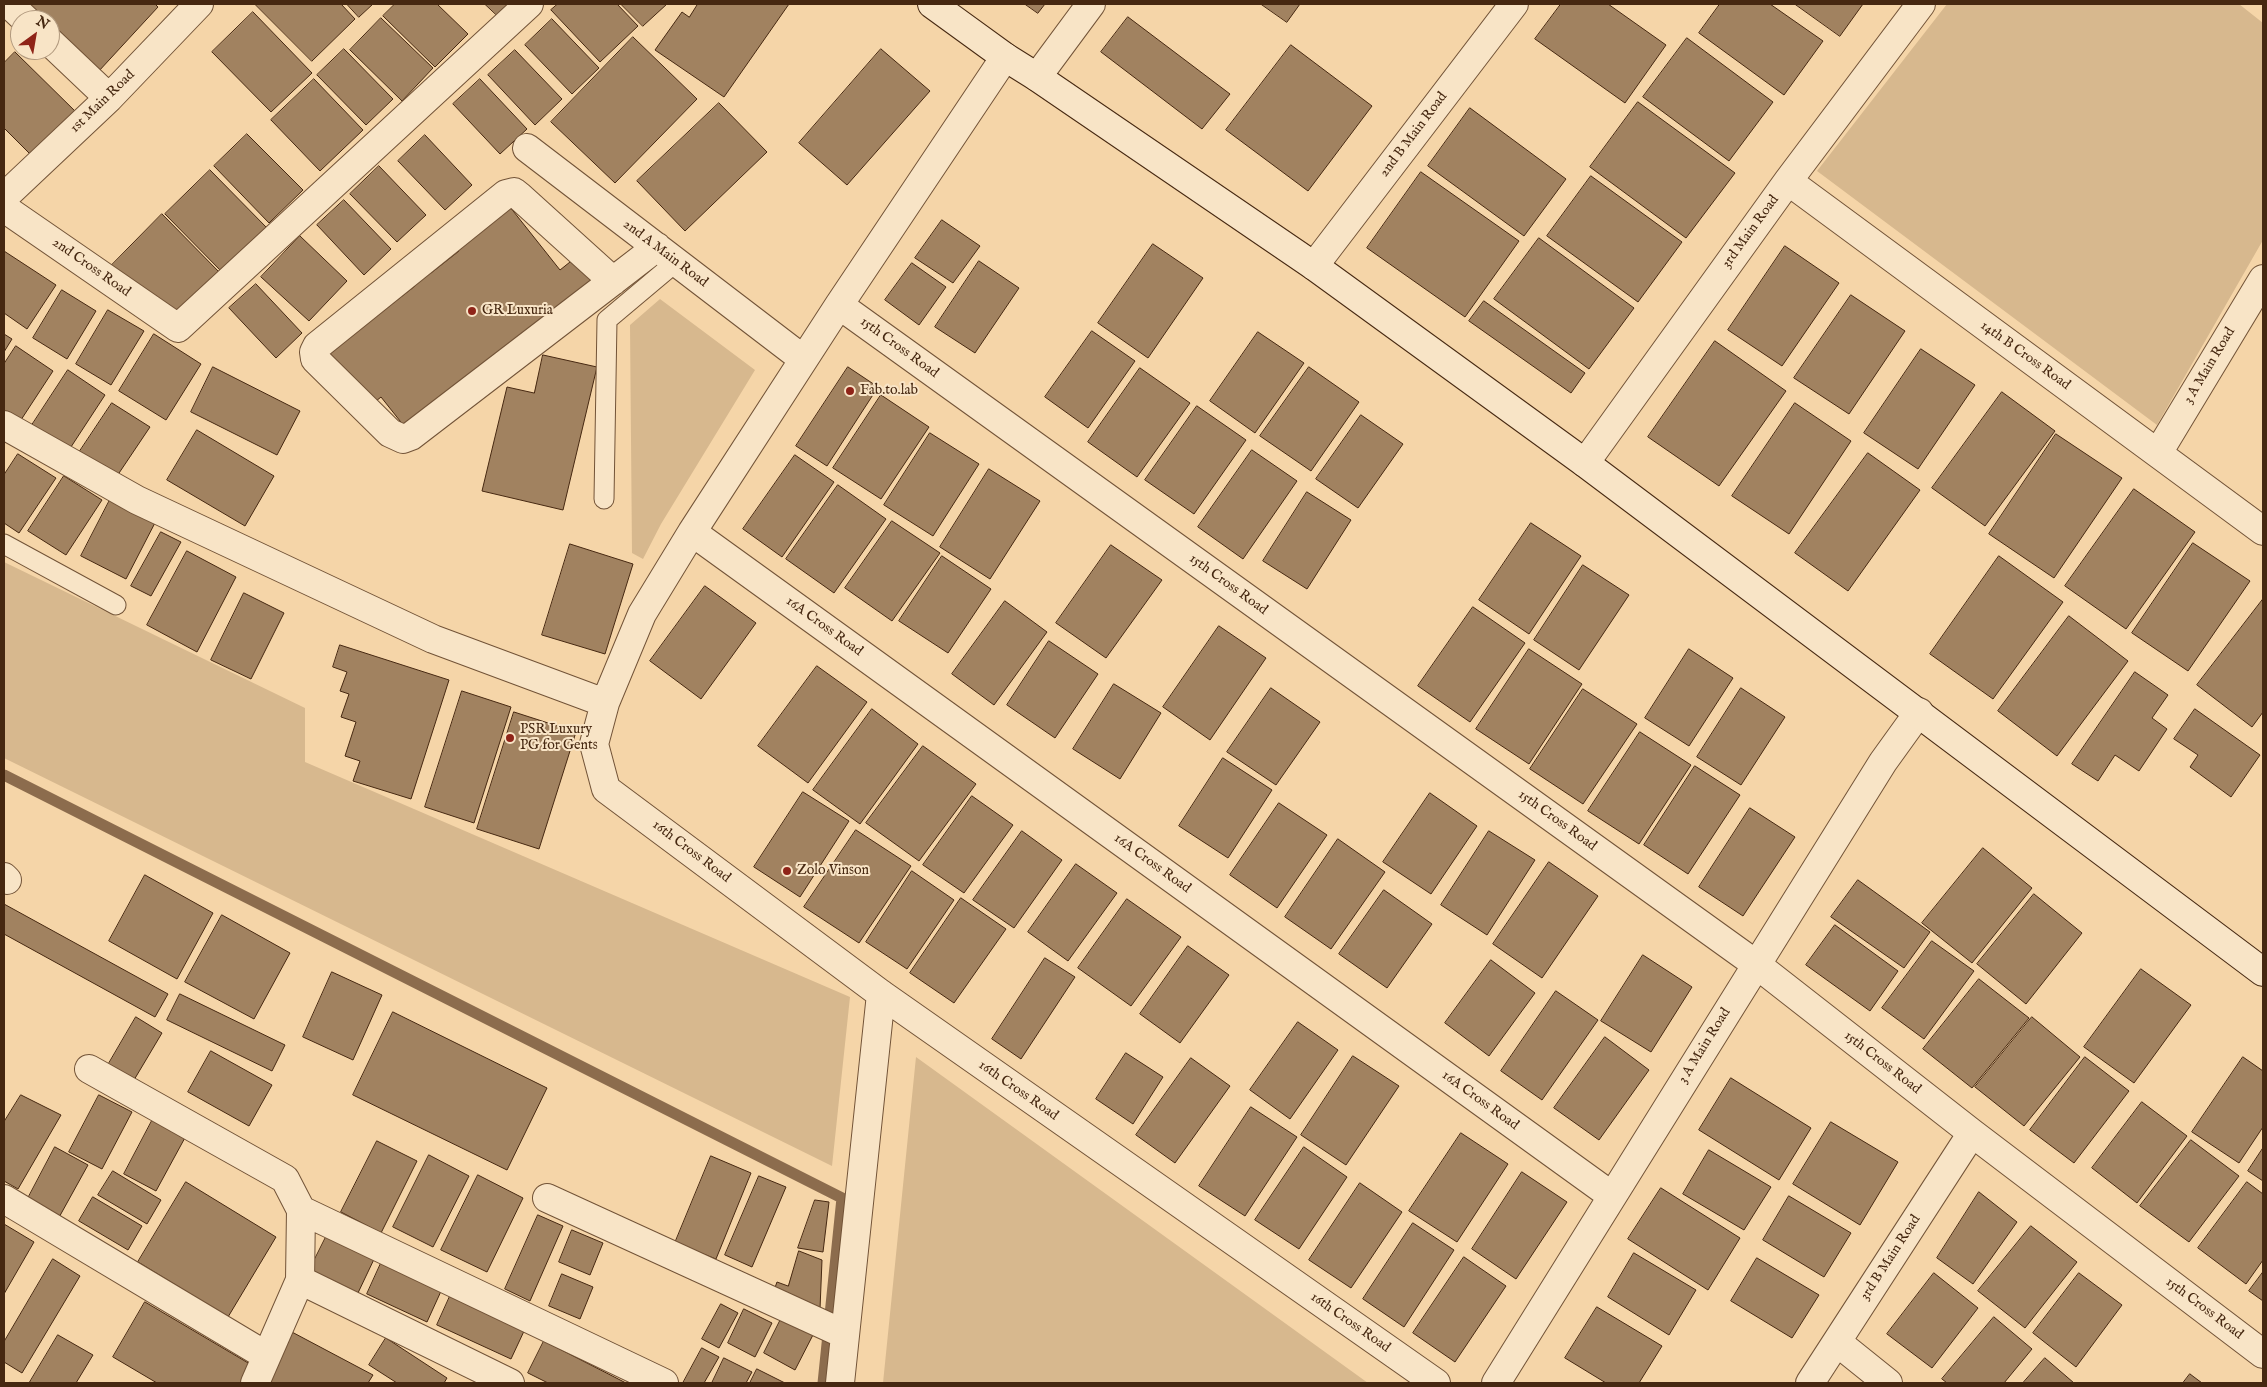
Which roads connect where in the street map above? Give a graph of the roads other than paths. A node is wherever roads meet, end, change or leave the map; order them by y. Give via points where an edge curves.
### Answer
1 (199, 4) edge
2 (530, 4) edge
3 (932, 4) edge
4 (1091, 4) edge
5 (1514, 4) edge
6 (1921, 4) edge
7 (60, 51) edge
8 (1005, 58) junction
9 (1037, 76) junction
10 (109, 98) junction
11 (527, 148) dead end
12 (1788, 181) junction
13 (4, 197) edge
14 (4, 208) edge
15 (667, 255) junction
16 (1314, 266) junction
17 (2263, 279) edge
18 (613, 281) junction
19 (839, 305) junction
20 (804, 359) junction
21 (4, 425) edge
22 (2158, 453) junction
23 (1585, 463) junction
24 (604, 499) dead end
25 (2263, 531) edge
26 (692, 532) junction
27 (4, 544) edge
28 (116, 605) dead end
29 (605, 703) junction
30 (1919, 712) junction
31 (1757, 964) junction
32 (2263, 972) edge
33 (881, 994) junction
34 (88, 1069) dead end
35 (1972, 1134) junction
36 (1612, 1196) junction
37 (547, 1198) dead end
38 (4, 1199) edge
39 (301, 1210) junction
40 (300, 1280) junction
41 (844, 1334) junction
42 (1837, 1342) junction
43 (2263, 1354) edge
44 (265, 1355) junction
45 (255, 1383) edge
46 (510, 1383) edge
47 (664, 1383) edge
48 (840, 1383) edge
49 (1436, 1383) edge
50 (1496, 1383) edge
51 (1810, 1383) edge
52 (1888, 1383) edge

1 - 10 street, 1st Main Road
2 - 14 street, 2nd Cross Road via 178,328
3 - 8 street
4 - 9 street
5 - 16 street, 2nd B Main Road
6 - 12 street, 3rd Main Road
7 - 10 street
8 - 9 street
8 - 19 street
9 - 16 street
10 - 13 street, 1st Main Road
11 - 15 street, 2nd A Main Road
12 - 22 street, 14th B Cross Road
12 - 23 street, 3rd Main Road
15 - 18 street
15 - 20 street, 2nd A Main Road
15 - 24 lane via 607,320
16 - 23 street
17 - 22 street, 3 A Main Road
18 - 18 street via 403,439 390,433 315,358 317,346 506,194 514,192 519,196
19 - 20 street
19 - 31 street, 15th Cross Road
20 - 26 street
21 - 29 street via 137,500 424,635
22 - 25 street, 14th B Cross Road
23 - 30 street
26 - 29 street via 642,614
26 - 36 street, 16A Cross Road
27 - 28 lane
29 - 33 street, 16th Cross Road via 594,744 606,789
30 - 31 street, 3 A Main Road via 1883,762
30 - 32 street
31 - 35 street, 15th Cross Road
31 - 36 street, 3 A Main Road
33 - 41 street
33 - 49 street, 16th Cross Road
34 - 39 street via 285,1179
35 - 42 street, 3rd B Main Road
35 - 43 street, 15th Cross Road
36 - 50 street, 3 A Main Road
37 - 41 street
38 - 44 street
39 - 40 street
39 - 47 street
40 - 44 street
40 - 46 street
41 - 48 street
42 - 51 street, 3rd B Main Road
42 - 52 street
44 - 45 street

